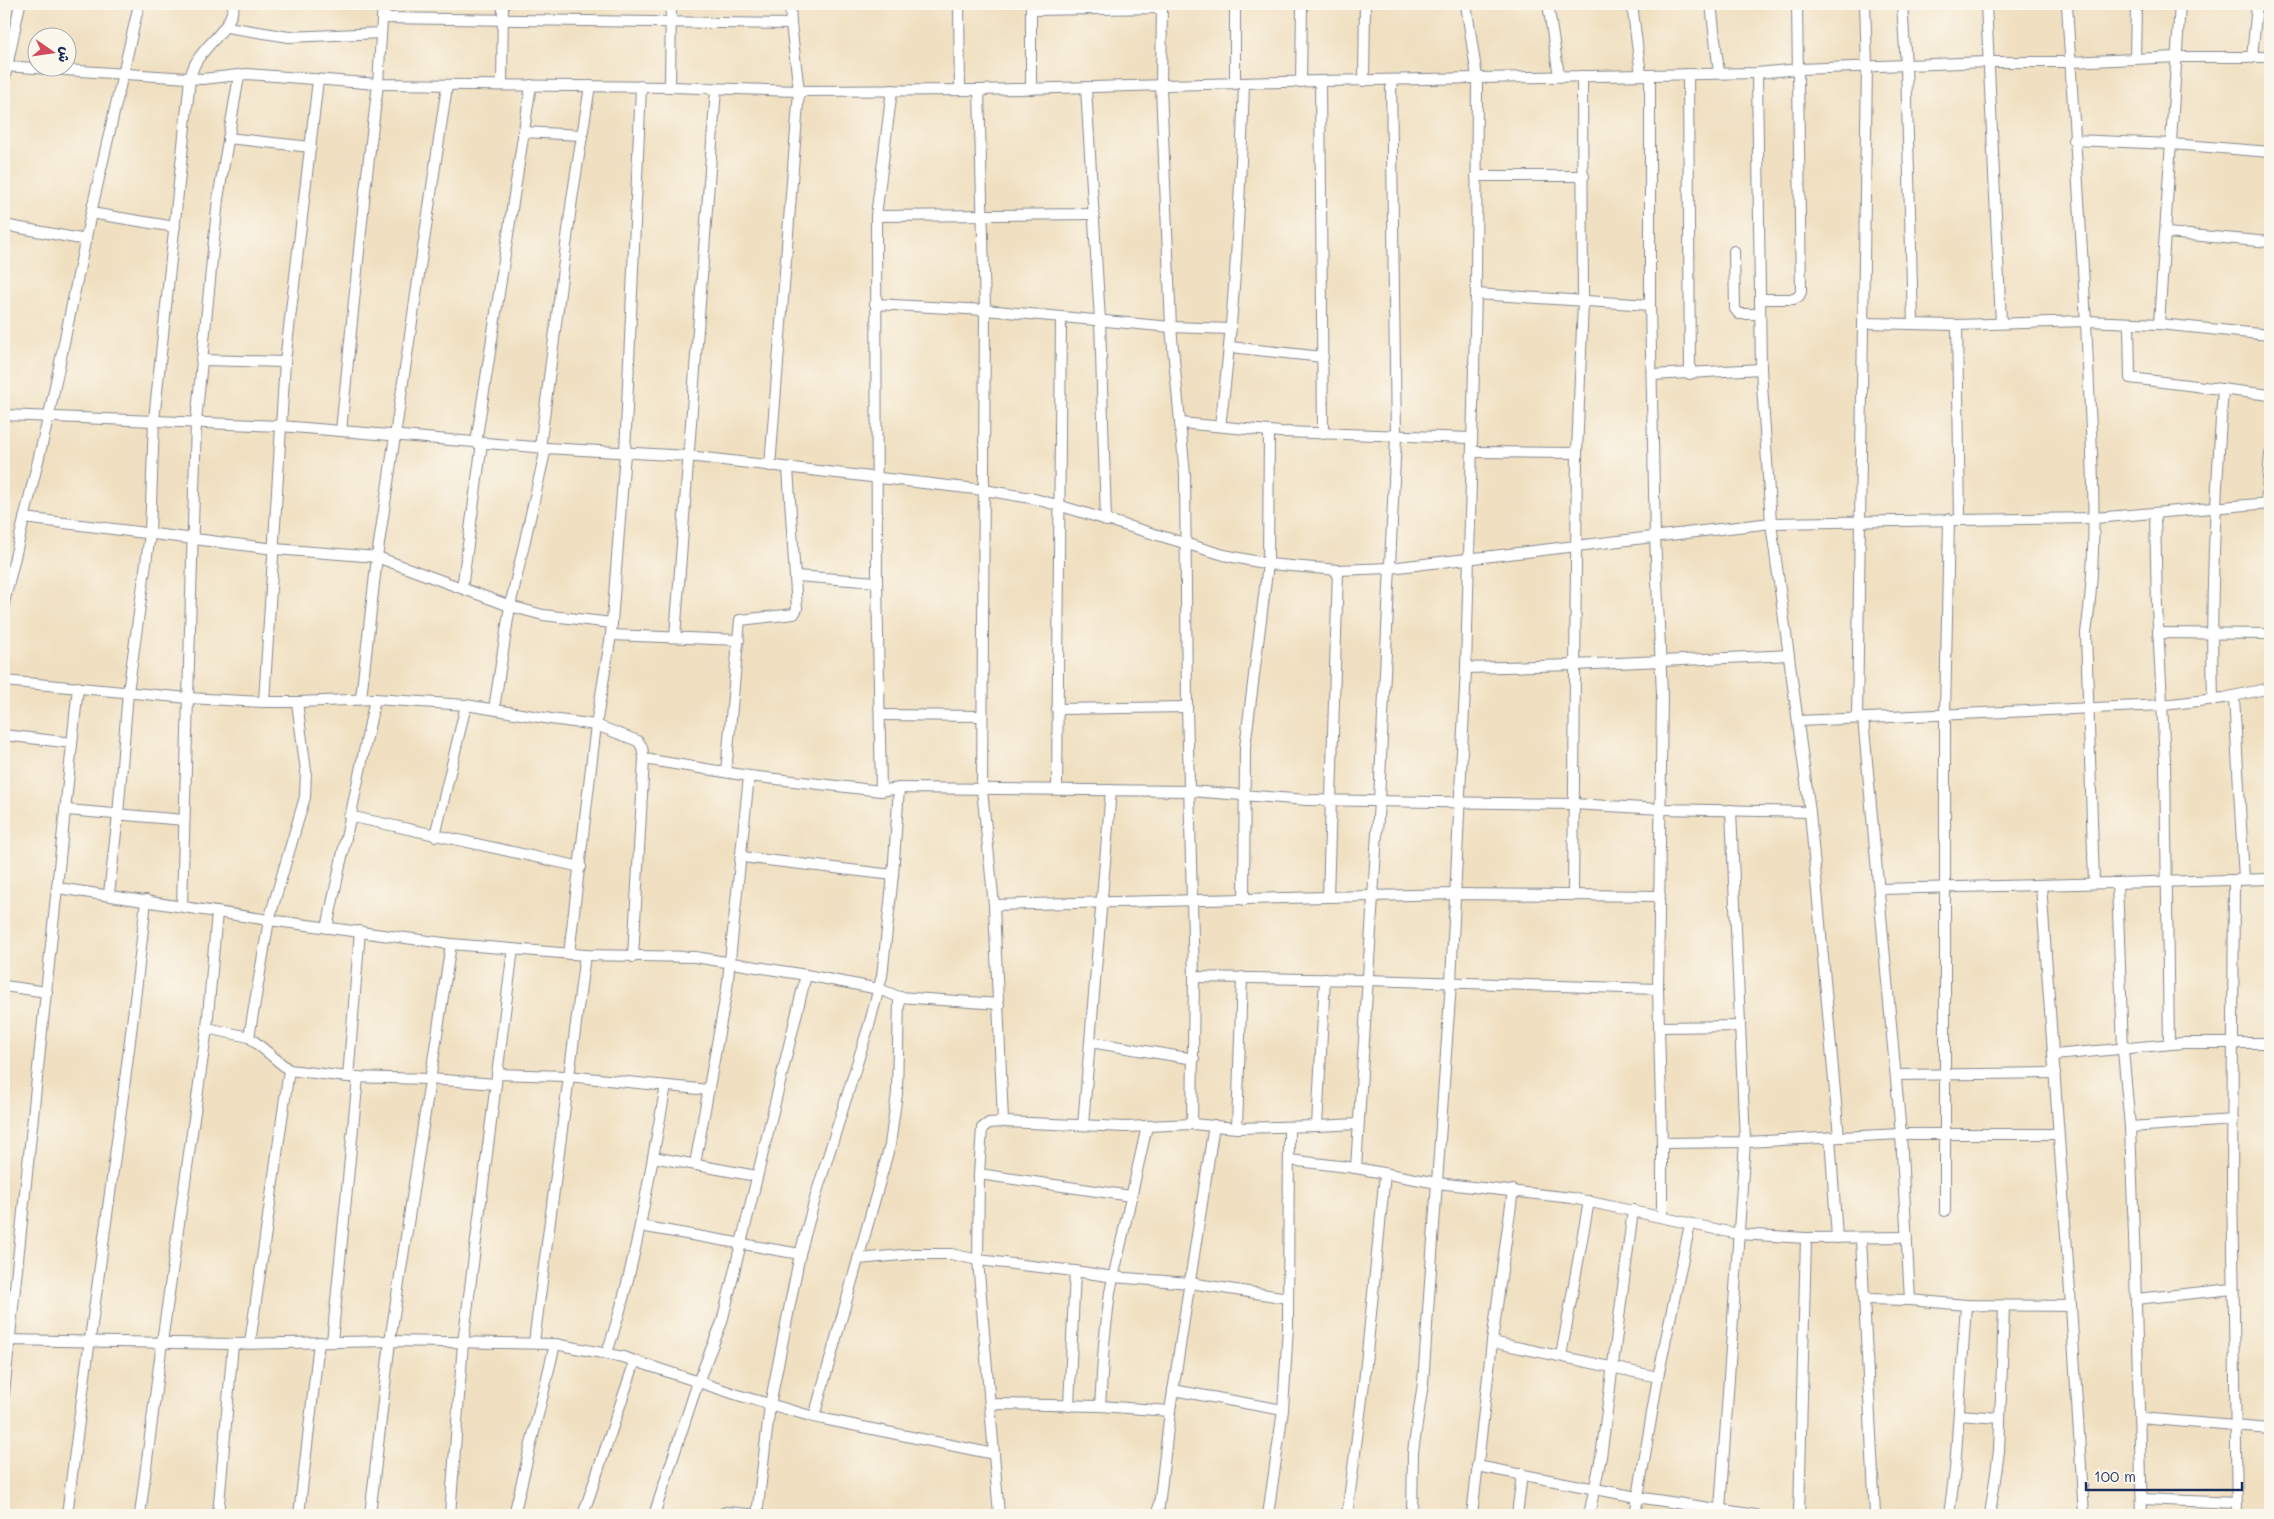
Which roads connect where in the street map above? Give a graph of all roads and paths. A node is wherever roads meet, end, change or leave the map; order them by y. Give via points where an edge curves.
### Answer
1 (20, 4) edge
2 (139, 4) edge
3 (234, 4) edge
4 (383, 4) edge
5 (503, 4) edge
6 (671, 4) edge
7 (790, 4) edge
8 (959, 4) edge
9 (1235, 4) edge
10 (1302, 4) edge
11 (1365, 4) edge
12 (1466, 4) edge
13 (1548, 4) edge
14 (1632, 4) edge
15 (1711, 4) edge
16 (1796, 4) edge
17 (1865, 4) edge
18 (1902, 4) edge
19 (1986, 4) edge
20 (2067, 4) edge
21 (2136, 4) edge
22 (2180, 4) edge
23 (2257, 4) edge
24 (1162, 6) edge
25 (1031, 7) edge
26 (382, 18) junction
27 (503, 19) junction
28 (671, 22) junction
29 (790, 24) junction
30 (227, 26) junction
31 (381, 33) junction
32 (2176, 57) junction
33 (2270, 57) edge
34 (2134, 58) junction
35 (2252, 58) junction
36 (1988, 62) junction
37 (2070, 62) junction
38 (1906, 65) junction
39 (1867, 66) junction
40 (5, 67) edge
41 (1799, 69) junction
42 (1719, 73) junction
43 (1756, 73) junction
44 (1688, 74) junction
45 (124, 75) junction
46 (1646, 75) junction
47 (239, 76) junction
48 (1558, 76) junction
49 (1582, 76) junction
50 (1477, 77) junction
51 (190, 79) junction
52 (318, 80) junction
53 (1390, 80) junction
54 (4, 81) edge
55 (1320, 81) junction
56 (1364, 81) junction
57 (1301, 82) junction
58 (378, 84) junction
59 (1239, 84) junction
60 (502, 85) junction
61 (531, 85) junction
62 (447, 86) junction
63 (590, 86) junction
64 (641, 86) junction
65 (670, 87) junction
66 (1161, 87) junction
67 (716, 88) junction
68 (1086, 88) junction
69 (1031, 89) junction
70 (892, 90) junction
71 (960, 90) junction
72 (979, 90) junction
73 (799, 91) junction
74 (524, 132) junction
75 (582, 135) junction
76 (228, 138) junction
77 (2073, 140) junction
78 (2172, 144) junction
79 (311, 147) junction
80 (2270, 152) edge
81 (1476, 176) junction
82 (1584, 176) junction
83 (91, 213) junction
84 (1094, 214) junction
85 (876, 216) junction
86 (983, 216) junction
87 (4, 224) edge
88 (175, 227) junction
89 (2167, 233) junction
90 (86, 240) junction
91 (2270, 242) edge
92 (1734, 251) dead end
93 (1476, 294) junction
94 (1760, 298) junction
95 (1583, 301) junction
96 (875, 304) junction
97 (1650, 305) junction
98 (985, 310) junction
99 (1760, 314) junction
100 (1061, 318) junction
101 (1100, 320) junction
102 (2086, 321) junction
103 (2129, 322) junction
104 (1864, 323) junction
105 (1913, 323) junction
106 (2001, 323) junction
107 (2159, 324) junction
108 (1957, 325) junction
109 (1171, 327) junction
110 (1231, 329) junction
111 (2270, 336) edge
112 (1230, 348) junction
113 (1323, 357) junction
114 (201, 360) junction
115 (285, 362) junction
116 (1761, 369) junction
117 (1690, 374) junction
118 (1652, 375) junction
119 (2223, 389) junction
120 (2270, 395) edge
121 (4, 415) edge
122 (49, 415) junction
123 (154, 420) junction
124 (196, 422) junction
125 (1180, 423) junction
126 (281, 426) junction
127 (1220, 426) junction
128 (341, 431) junction
129 (1269, 431) junction
130 (1323, 434) junction
131 (396, 435) junction
132 (1396, 437) junction
133 (1472, 438) junction
134 (479, 443) junction
135 (543, 448) junction
136 (625, 452) junction
137 (1472, 452) junction
138 (1577, 453) junction
139 (2270, 454) edge
140 (688, 456) junction
141 (770, 466) junction
142 (788, 468) junction
143 (878, 478) junction
144 (984, 490) junction
145 (2268, 503) edge
146 (1061, 506) junction
147 (2215, 506) junction
148 (2155, 513) junction
149 (24, 518) junction
150 (2095, 518) junction
151 (1955, 519) junction
152 (1106, 521) junction
153 (1861, 521) junction
154 (1771, 522) junction
155 (150, 534) junction
156 (1655, 536) junction
157 (193, 540) junction
158 (1185, 545) junction
159 (1576, 546) junction
160 (275, 549) junction
161 (377, 557) junction
162 (1469, 558) junction
163 (1268, 564) junction
164 (1390, 568) junction
165 (1338, 570) junction
166 (796, 576) junction
167 (877, 582) junction
168 (462, 588) junction
169 (4, 601) edge
170 (510, 606) junction
171 (612, 623) junction
172 (2158, 633) junction
173 (2211, 633) junction
174 (2270, 634) edge
175 (611, 635) junction
176 (675, 637) junction
177 (739, 640) junction
178 (1789, 655) junction
179 (1661, 660) junction
180 (1574, 665) junction
181 (1466, 668) junction
182 (4, 681) edge
183 (78, 687) junction
184 (2270, 688) edge
185 (128, 692) junction
186 (2234, 696) junction
187 (188, 698) junction
188 (361, 698) junction
189 (375, 698) junction
190 (2213, 700) junction
191 (264, 702) junction
192 (297, 702) junction
193 (466, 705) junction
194 (2163, 705) junction
195 (1187, 707) junction
196 (2088, 708) junction
197 (494, 709) junction
198 (1057, 709) junction
199 (1945, 714) junction
200 (880, 716) junction
201 (982, 716) junction
202 (1860, 718) junction
203 (1798, 721) junction
204 (596, 725) junction
205 (4, 735) edge
206 (72, 743) junction
207 (644, 759) junction
208 (726, 772) junction
209 (748, 776) junction
210 (899, 788) junction
211 (1057, 789) junction
212 (982, 790) junction
213 (1111, 790) junction
214 (881, 791) junction
215 (1190, 792) junction
216 (1244, 795) junction
217 (1331, 800) junction
218 (1379, 801) junction
219 (1460, 802) junction
220 (1573, 804) junction
221 (1661, 809) junction
222 (67, 810) junction
223 (1731, 810) junction
224 (1810, 812) junction
225 (118, 815) junction
226 (349, 816) junction
227 (184, 820) junction
228 (435, 836) junction
229 (742, 857) junction
230 (581, 867) junction
231 (893, 875) junction
232 (2270, 879) edge
233 (2239, 880) junction
234 (2094, 883) junction
235 (2117, 883) junction
236 (2168, 883) junction
237 (2041, 885) junction
238 (1945, 887) junction
239 (58, 888) junction
240 (1880, 889) junction
241 (109, 894) junction
242 (1456, 894) junction
243 (1573, 894) junction
244 (1660, 896) junction
245 (1328, 897) junction
246 (1372, 897) junction
247 (146, 900) junction
248 (1244, 900) junction
249 (1193, 901) junction
250 (1103, 902) junction
251 (182, 905) junction
252 (994, 905) junction
253 (217, 912) junction
254 (269, 920) junction
255 (326, 928) junction
256 (360, 931) junction
257 (451, 944) junction
258 (514, 950) junction
259 (569, 954) junction
260 (585, 955) junction
261 (633, 957) junction
262 (731, 963) junction
263 (806, 974) junction
264 (1194, 977) junction
265 (1242, 977) junction
266 (1325, 979) junction
267 (1366, 980) junction
268 (1451, 982) junction
269 (4, 986) edge
270 (879, 989) junction
271 (1658, 989) junction
272 (47, 992) junction
273 (899, 997) junction
274 (999, 1004) junction
275 (1740, 1026) junction
276 (207, 1028) junction
277 (1660, 1028) junction
278 (249, 1037) junction
279 (1090, 1042) junction
280 (2233, 1042) junction
281 (2270, 1043) edge
282 (2169, 1044) junction
283 (2124, 1050) junction
284 (2054, 1056) junction
285 (1194, 1059) junction
286 (289, 1070) junction
287 (2055, 1073) junction
288 (1896, 1075) junction
289 (1946, 1075) junction
290 (568, 1076) junction
291 (353, 1077) junction
292 (430, 1079) junction
293 (497, 1079) junction
294 (666, 1086) junction
295 (709, 1090) junction
296 (2233, 1120) junction
297 (1003, 1122) junction
298 (1192, 1124) junction
299 (1358, 1124) junction
300 (1083, 1125) junction
301 (1214, 1125) junction
302 (1147, 1126) junction
303 (1317, 1126) junction
304 (1289, 1127) junction
305 (2130, 1127) junction
306 (1237, 1128) junction
307 (1901, 1134) junction
308 (2058, 1134) junction
309 (1945, 1135) junction
310 (1835, 1137) junction
311 (1744, 1142) junction
312 (1662, 1143) junction
313 (653, 1157) junction
314 (1290, 1160) junction
315 (695, 1164) junction
316 (1356, 1168) junction
317 (979, 1174) junction
318 (1385, 1174) junction
319 (756, 1176) junction
320 (1437, 1183) junction
321 (1513, 1190) junction
322 (1131, 1196) junction
323 (1589, 1201) junction
324 (1633, 1210) junction
325 (1945, 1211) dead end
326 (1662, 1216) junction
327 (1690, 1224) junction
328 (640, 1226) junction
329 (1738, 1234) junction
330 (1907, 1237) junction
331 (1806, 1238) junction
332 (1837, 1238) junction
333 (1861, 1238) junction
334 (741, 1243) junction
335 (800, 1254) junction
336 (858, 1259) junction
337 (978, 1260) junction
338 (1075, 1271) junction
339 (1113, 1277) junction
340 (1190, 1283) junction
341 (2233, 1289) junction
342 (1288, 1298) junction
343 (1865, 1299) junction
344 (2136, 1299) junction
345 (1910, 1300) junction
346 (1966, 1305) junction
347 (2004, 1306) junction
348 (2071, 1306) junction
349 (7, 1340) edge
350 (88, 1341) junction
351 (390, 1341) junction
352 (162, 1342) junction
353 (319, 1342) junction
354 (332, 1342) junction
355 (534, 1342) junction
356 (1492, 1342) junction
357 (250, 1343) junction
358 (463, 1343) junction
359 (233, 1344) junction
360 (555, 1344) junction
361 (607, 1353) junction
362 (1561, 1356) junction
363 (636, 1361) junction
364 (1612, 1367) junction
365 (1658, 1377) junction
366 (698, 1382) junction
367 (1173, 1390) junction
368 (4, 1393) edge
369 (991, 1404) junction
370 (770, 1405) junction
371 (1069, 1406) junction
372 (1100, 1406) junction
373 (1283, 1410) junction
374 (1170, 1411) junction
375 (1959, 1415) junction
376 (814, 1417) junction
377 (2000, 1418) junction
378 (2140, 1418) junction
379 (2235, 1426) junction
380 (2270, 1430) edge
381 (994, 1454) junction
382 (1477, 1466) junction
383 (1522, 1474) junction
384 (1595, 1488) junction
385 (1638, 1498) junction
386 (2142, 1499) junction
387 (2237, 1503) junction
388 (1720, 1510) junction
389 (1695, 1511) edge
390 (67, 1515) edge
391 (140, 1515) edge
392 (218, 1515) edge
393 (299, 1515) edge
394 (370, 1515) edge
395 (450, 1515) edge
396 (514, 1515) edge
397 (583, 1515) edge
398 (654, 1515) edge
399 (719, 1515) edge
400 (757, 1515) edge
401 (761, 1515) edge
402 (999, 1515) edge
403 (1158, 1515) edge
404 (1268, 1515) edge
405 (1347, 1515) edge
406 (1412, 1515) edge
407 (1472, 1515) edge
408 (1517, 1515) edge
409 (1589, 1515) edge
410 (1635, 1515) edge
411 (1756, 1515) edge
412 (1799, 1515) edge
413 (1876, 1515) edge
414 (1949, 1515) edge
415 (1990, 1515) edge
416 (2084, 1515) edge
417 (2142, 1515) edge
418 (2237, 1515) edge

1 - 40 street
2 - 45 street
3 - 30 street
4 - 26 street
5 - 27 street
6 - 28 street
7 - 29 street
8 - 71 street
9 - 59 street
10 - 57 street
11 - 56 street
12 - 50 street
13 - 48 street
14 - 46 street
15 - 42 street
16 - 41 street
17 - 39 street
18 - 38 street
19 - 36 street
20 - 37 street
21 - 34 street
22 - 32 street
23 - 35 street
24 - 25 street
24 - 66 street
25 - 69 street
26 - 27 street
26 - 31 street
27 - 28 street
27 - 60 street
28 - 29 street
28 - 65 street
29 - 73 street
30 - 31 street via 289,37
30 - 51 street via 197,61
31 - 58 street
32 - 34 street
32 - 35 street
32 - 78 street
33 - 35 street
34 - 37 street
36 - 37 street
36 - 38 street
36 - 106 street
37 - 77 street
38 - 39 street
38 - 105 street
39 - 41 street
39 - 104 street
40 - 45 street
40 - 54 street
41 - 43 street
41 - 94 street via 1801,292 1794,299
42 - 43 street
42 - 44 street
43 - 94 street
44 - 46 street
44 - 117 street
45 - 51 street
45 - 83 street
46 - 49 street
46 - 97 street
47 - 51 street
47 - 52 street
47 - 76 street
48 - 49 street
48 - 50 street
49 - 82 street
50 - 53 street
50 - 81 street
51 - 88 street
52 - 58 street
52 - 79 street
53 - 56 street
53 - 132 street
55 - 56 street
55 - 57 street
55 - 113 street
57 - 59 street
58 - 62 street
58 - 128 street via 364,191
59 - 66 street
59 - 110 street via 1241,187
60 - 61 street
60 - 62 street
61 - 63 street
61 - 74 street
62 - 131 street
63 - 64 street
63 - 75 street
64 - 65 street
64 - 136 street
65 - 67 street
66 - 68 street
66 - 109 street
67 - 73 street
67 - 140 street
68 - 69 street
68 - 84 street
69 - 72 street
70 - 71 street
70 - 73 street
70 - 85 street
71 - 72 street
72 - 86 street
73 - 141 street
74 - 75 street
74 - 134 street
75 - 135 street
76 - 79 street
76 - 114 street via 218,199
77 - 78 street
77 - 102 street
78 - 80 street
78 - 89 street
79 - 115 street
81 - 82 street
81 - 93 street
82 - 95 street
83 - 88 street
83 - 90 street
84 - 86 street
84 - 101 street
85 - 86 street
85 - 96 street
86 - 98 street
87 - 90 street
88 - 123 street
89 - 91 street
89 - 107 street
90 - 122 street
92 - 99 street via 1735,310 1739,314
93 - 95 street
93 - 133 street
94 - 99 street
95 - 97 street
95 - 138 street
96 - 98 street
96 - 143 street
97 - 118 street
98 - 100 street
98 - 144 street
99 - 116 street
100 - 101 street
100 - 146 street
101 - 109 street
101 - 152 street
102 - 103 street
102 - 106 street
102 - 150 street
103 - 107 street
103 - 119 street via 2130,378
104 - 105 street
104 - 153 street
105 - 108 street
106 - 108 street
107 - 111 street
108 - 151 street
109 - 110 street
109 - 125 street
110 - 112 street
112 - 113 street
112 - 127 street
113 - 130 street
114 - 115 street
114 - 124 street
115 - 126 street
116 - 117 street
116 - 154 street
117 - 118 street
118 - 156 street
119 - 120 street
119 - 147 street
121 - 122 street
122 - 123 street
122 - 149 street
123 - 124 street
123 - 155 street
124 - 126 street
124 - 157 street
125 - 127 street
125 - 158 street via 1185,475
126 - 128 street
126 - 160 street
127 - 129 street
128 - 131 street
129 - 130 street
129 - 163 street
130 - 132 street
131 - 134 street
131 - 161 street
132 - 133 street
132 - 164 street
133 - 137 street
134 - 135 street
134 - 168 street
135 - 136 street
135 - 170 street
136 - 140 street
136 - 171 street
137 - 138 street
137 - 162 street
138 - 159 street
139 - 145 street
140 - 141 street
140 - 176 street
141 - 142 street
142 - 143 street
142 - 166 street
143 - 144 street
143 - 167 street
144 - 146 street
144 - 201 street
145 - 147 street
146 - 152 street
146 - 198 street
147 - 148 street
147 - 173 street
148 - 150 street
148 - 172 street
149 - 155 street
149 - 169 street
150 - 151 street
150 - 196 street via 2086,633
151 - 153 street
151 - 199 street
152 - 158 street
153 - 154 street
153 - 202 street
154 - 156 street
154 - 178 street
155 - 157 street
155 - 185 street
156 - 159 street
156 - 179 street
157 - 160 street
157 - 187 street
158 - 163 street
158 - 195 street
159 - 162 street
159 - 180 street
160 - 161 street
160 - 191 street
161 - 168 street
161 - 188 street
162 - 164 street
162 - 181 street
163 - 165 street
163 - 216 street via 1247,727
164 - 165 street
164 - 218 street
165 - 217 street
166 - 167 street
166 - 177 street via 797,612 740,620
167 - 200 street
168 - 170 street
170 - 171 street via 543,615
170 - 197 street
171 - 175 street
172 - 173 street
172 - 194 street
173 - 174 street
173 - 190 street
175 - 176 street
175 - 204 street
176 - 177 street
177 - 208 street
178 - 179 street
178 - 203 street
179 - 180 street
179 - 221 street
180 - 181 street
180 - 220 street
181 - 219 street
182 - 183 street
183 - 185 street
183 - 206 street
184 - 186 street
185 - 187 street
185 - 225 street
186 - 190 street
186 - 233 street
187 - 191 street
187 - 227 street
188 - 189 street
188 - 192 street
189 - 193 street
189 - 226 street
190 - 194 street
191 - 192 street
192 - 254 street via 306,771 305,797
193 - 197 street
193 - 228 street
194 - 196 street
194 - 236 street
195 - 198 street
195 - 215 street
196 - 199 street
196 - 234 street
197 - 204 street
198 - 211 street
199 - 202 street
199 - 238 street
200 - 201 street
200 - 214 street
201 - 212 street
202 - 203 street
202 - 240 street
203 - 224 street
204 - 207 street via 638,741
204 - 230 street
205 - 206 street
206 - 222 street
207 - 208 street
207 - 261 street
208 - 209 street
209 - 214 street
209 - 229 street
210 - 212 street
210 - 214 street
210 - 231 street
211 - 212 street
211 - 213 street
212 - 252 street
213 - 215 street
213 - 250 street
215 - 216 street
215 - 249 street
216 - 217 street
216 - 248 street
217 - 218 street
217 - 245 street
218 - 219 street
218 - 246 street
219 - 220 street
219 - 242 street
220 - 221 street
220 - 243 street
221 - 223 street
221 - 244 street
222 - 225 street
222 - 239 street
223 - 224 street
223 - 275 street
224 - 310 street
225 - 227 street
225 - 241 street
226 - 228 street
226 - 255 street
227 - 251 street
228 - 230 street
229 - 231 street
229 - 262 street
230 - 259 street
231 - 270 street
232 - 233 street
233 - 236 street
233 - 280 street
234 - 235 street
234 - 237 street
235 - 236 street
235 - 283 street
236 - 282 street
237 - 238 street
237 - 284 street
238 - 240 street
238 - 289 street
239 - 241 street
239 - 272 street
240 - 288 street
241 - 247 street
242 - 243 street
242 - 246 street
242 - 268 street
243 - 244 street
244 - 271 street
245 - 246 street
245 - 248 street
246 - 267 street
247 - 251 street
247 - 350 street
248 - 249 street
249 - 250 street
249 - 264 street
250 - 252 street
250 - 279 street
251 - 253 street
252 - 274 street
253 - 254 street
253 - 276 street
254 - 255 street
254 - 278 street
255 - 256 street
256 - 257 street
256 - 291 street
257 - 258 street
257 - 292 street
258 - 259 street
258 - 293 street
259 - 260 street
260 - 261 street
260 - 290 street
261 - 262 street via 679,956
262 - 263 street
262 - 295 street
263 - 270 street
263 - 319 street
264 - 265 street
264 - 285 street
265 - 266 street
265 - 306 street
266 - 267 street
266 - 303 street
267 - 268 street
267 - 299 street
268 - 271 street
268 - 320 street
269 - 272 street
270 - 273 street
270 - 335 street
271 - 277 street
272 - 349 street
273 - 274 street
273 - 336 street via 895,1121
274 - 297 street
275 - 277 street
275 - 311 street
276 - 278 street
276 - 352 street
277 - 312 street
278 - 286 street
279 - 285 street
279 - 300 street
280 - 281 street
280 - 282 street
280 - 296 street
282 - 283 street
283 - 284 street
283 - 305 street
284 - 287 street
285 - 298 street
286 - 291 street
286 - 357 street
287 - 289 street
287 - 308 street
288 - 289 street
288 - 307 street
289 - 309 street
290 - 293 street
290 - 294 street
290 - 355 street
291 - 292 street
291 - 354 street
292 - 293 street
292 - 351 street
293 - 358 street
294 - 295 street
294 - 313 street
295 - 315 street
296 - 305 street
296 - 341 street
297 - 300 street
297 - 317 street via 989,1123 982,1128
298 - 301 street
298 - 302 street
299 - 303 street
299 - 316 street
300 - 302 street
301 - 306 street
301 - 340 street
302 - 322 street
303 - 304 street
304 - 306 street
304 - 314 street
305 - 344 street
307 - 309 street
307 - 310 street
307 - 330 street
308 - 309 street
308 - 348 street
309 - 325 street
310 - 311 street
310 - 332 street
311 - 312 street
311 - 329 street
312 - 326 street
313 - 315 street
313 - 328 street
314 - 316 street
314 - 342 street
315 - 319 street
316 - 318 street
317 - 322 street
317 - 337 street
318 - 320 street
318 - 405 street
319 - 334 street
320 - 321 street
320 - 406 street via 1423,1383 1413,1452
321 - 323 street
321 - 356 street
322 - 339 street
323 - 324 street
323 - 362 street
324 - 326 street
324 - 364 street
326 - 327 street
327 - 329 street
327 - 365 street
328 - 334 street
328 - 361 street via 626,1294
329 - 331 street
329 - 388 street
330 - 333 street
330 - 345 street
331 - 332 street
331 - 412 street
332 - 333 street
333 - 343 street
334 - 335 street
334 - 366 street via 722,1322
335 - 370 street
336 - 337 street via 951,1254
336 - 376 street
337 - 338 street
337 - 369 street
338 - 339 street
338 - 371 street
339 - 340 street
339 - 372 street
340 - 342 street
340 - 367 street
341 - 344 street
341 - 379 street
342 - 373 street
343 - 345 street
343 - 413 street
344 - 378 street
345 - 346 street
346 - 347 street
346 - 375 street
347 - 348 street
347 - 377 street
348 - 416 street
349 - 350 street
349 - 368 street
350 - 352 street
350 - 390 street
351 - 354 street
351 - 358 street
351 - 394 street
352 - 359 street
352 - 391 street
353 - 354 street
353 - 357 street
353 - 393 street
355 - 358 street
355 - 360 street
356 - 362 street
356 - 382 street
357 - 359 street
358 - 395 street
359 - 392 street
360 - 361 street
360 - 396 street
361 - 363 street
362 - 364 street
363 - 366 street
363 - 397 street
364 - 365 street
364 - 384 street
365 - 385 street
366 - 370 street
366 - 398 street
367 - 373 street
367 - 374 street
369 - 371 street
369 - 381 street
370 - 376 street
370 - 400 street
371 - 372 street
372 - 374 street
373 - 404 street
374 - 403 street
375 - 377 street
375 - 414 street
376 - 381 street
377 - 415 street
378 - 379 street
378 - 386 street
379 - 380 street
379 - 387 street
381 - 402 street
382 - 383 street
382 - 407 street
383 - 384 street
383 - 408 street
384 - 385 street
384 - 409 street
385 - 389 street
385 - 410 street
386 - 387 street
386 - 417 street
387 - 418 street
388 - 389 street
388 - 411 street
399 - 400 street via 726,1512
400 - 401 street

